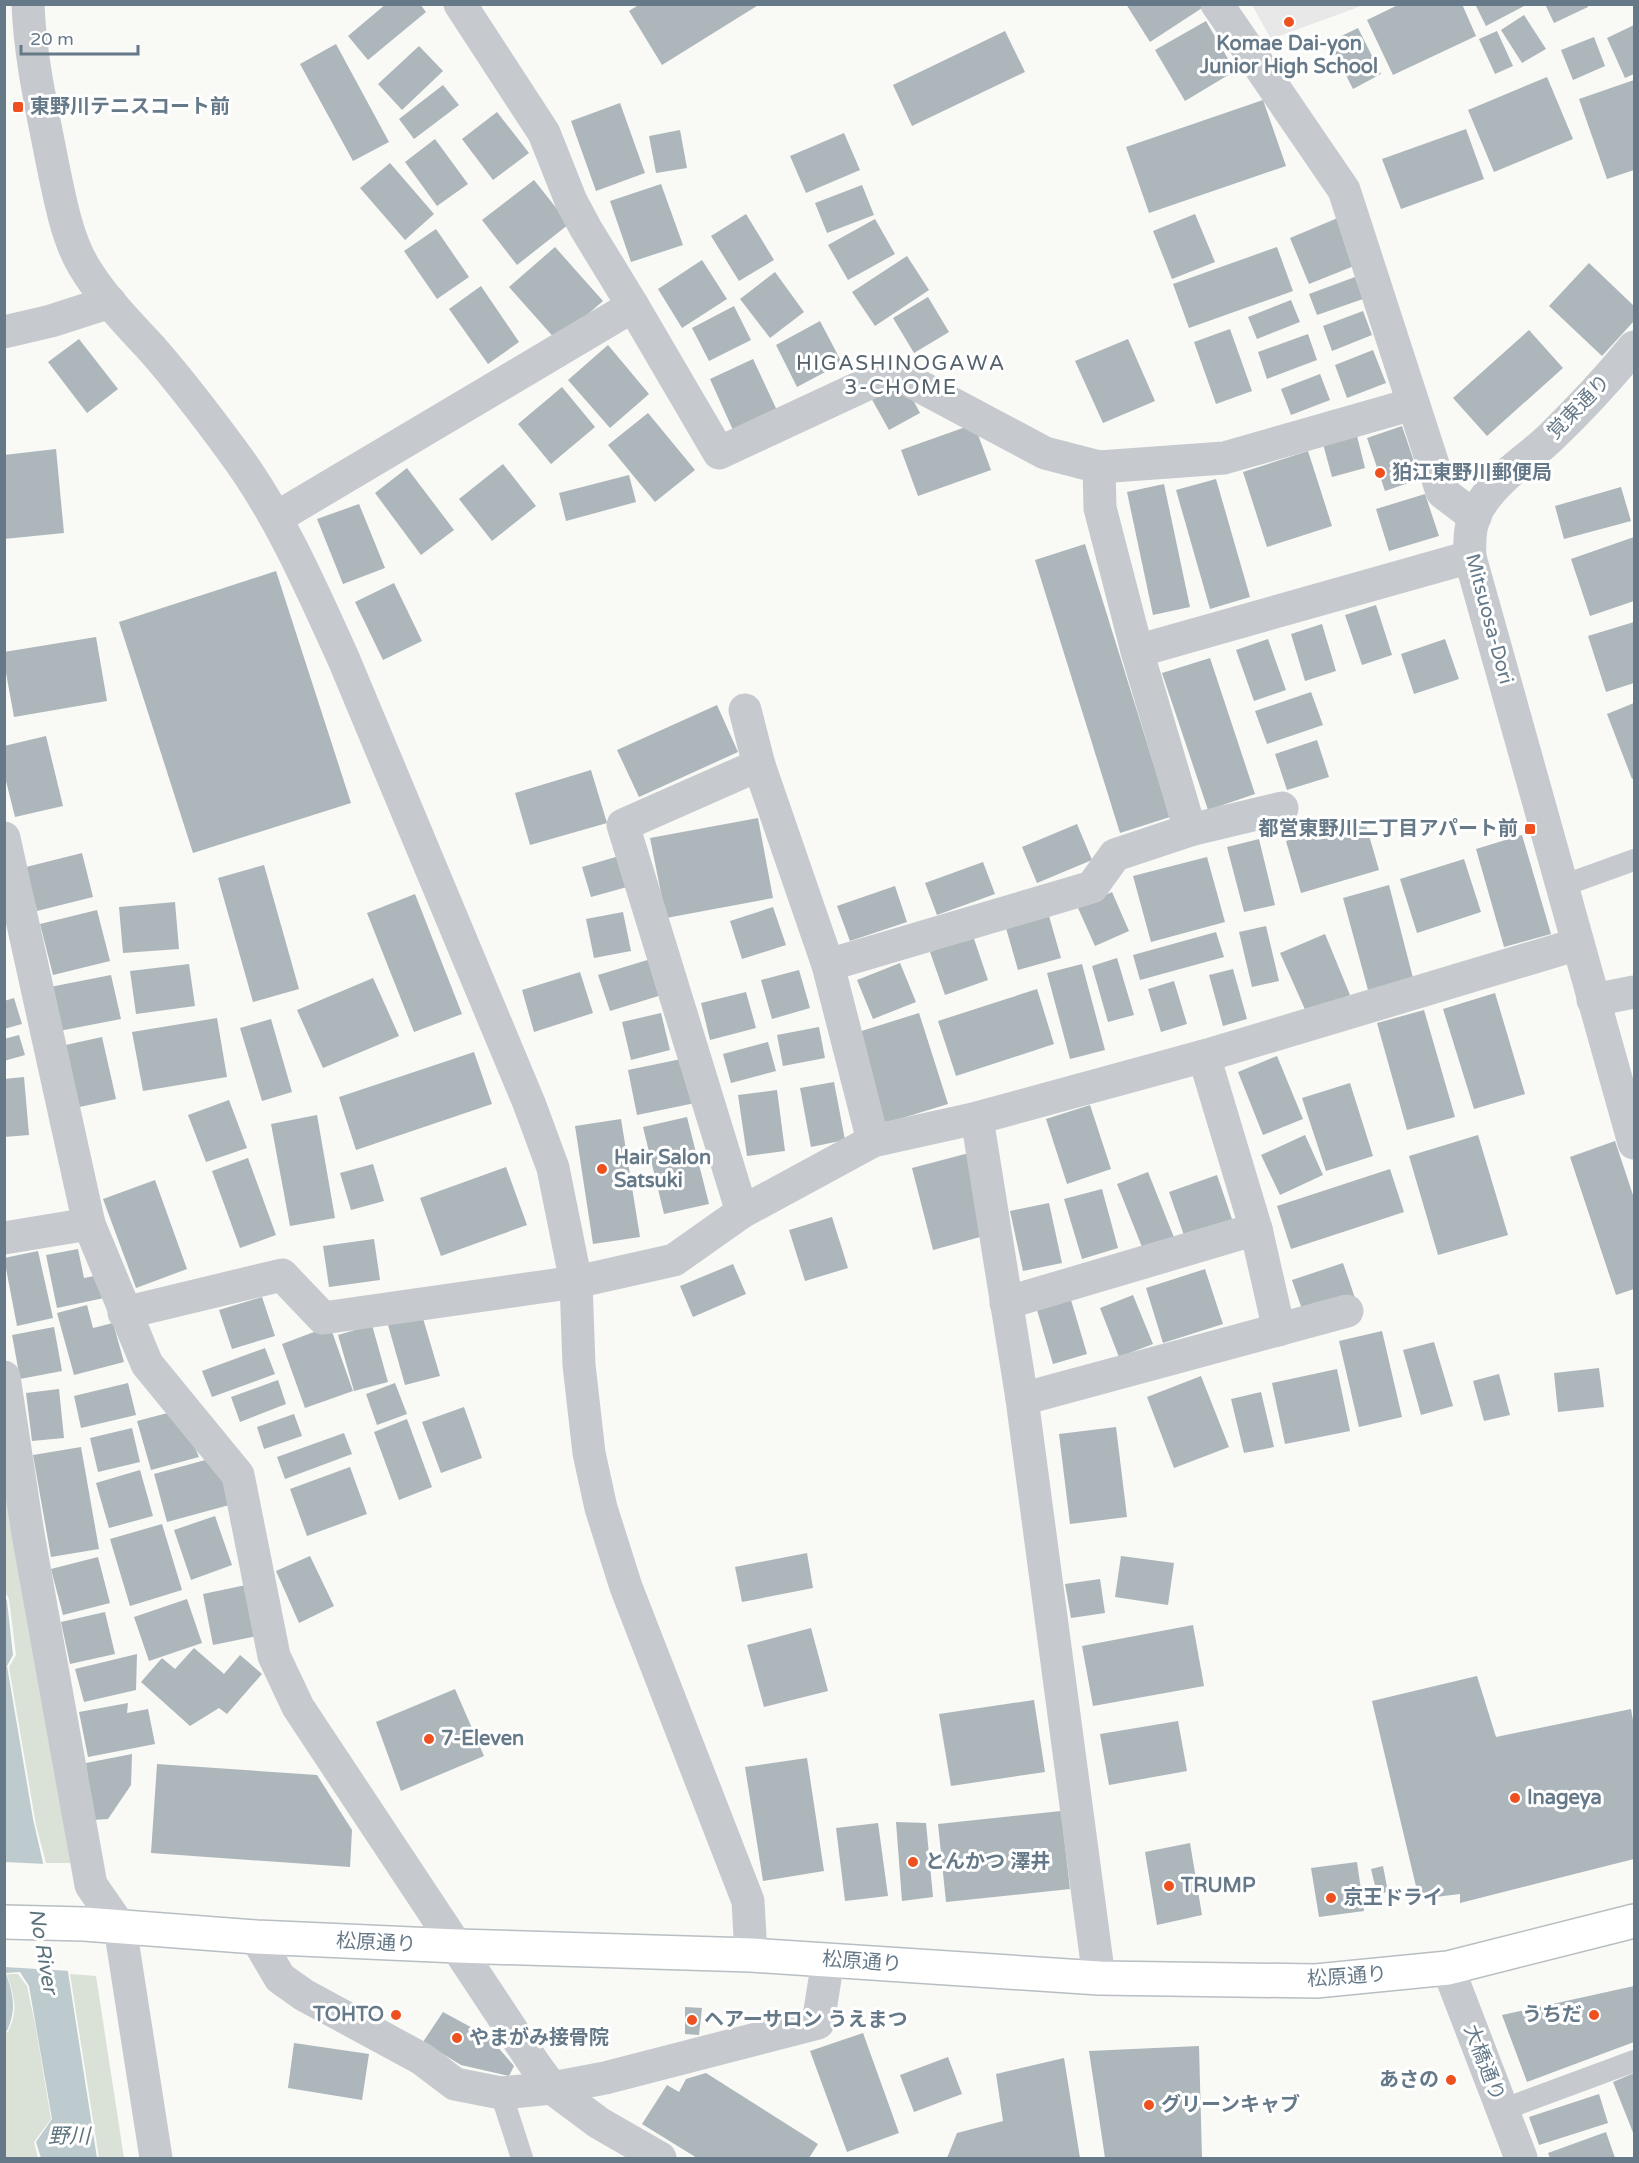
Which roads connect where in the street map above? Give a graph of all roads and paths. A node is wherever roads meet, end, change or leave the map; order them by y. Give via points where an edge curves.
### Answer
1 (28, 4) edge
2 (460, 4) edge
3 (1217, 4) edge
4 (110, 302) junction
5 (633, 306) junction
6 (4, 332) edge
7 (1635, 347) edge
8 (1413, 404) junction
9 (1099, 468) junction
10 (1474, 517) junction
11 (276, 518) junction
12 (1470, 557) junction
13 (1137, 651) junction
14 (745, 710) dead end
15 (759, 765) junction
16 (1282, 808) dead end
17 (1190, 830) junction
18 (4, 838) edge
19 (1635, 860) edge
20 (1562, 886) junction
21 (1578, 944) junction
22 (828, 965) junction
23 (1635, 992) edge
24 (1593, 1000) junction
25 (1204, 1056) junction
26 (977, 1118) junction
27 (873, 1141) junction
28 (1635, 1143) edge
29 (742, 1212) junction
30 (89, 1224) junction
31 (1256, 1229) junction
32 (4, 1238) edge
33 (576, 1282) junction
34 (1006, 1303) junction
35 (1347, 1311) dead end
36 (124, 1313) junction
37 (1279, 1330) junction
38 (4, 1377) edge
39 (1022, 1399) junction
40 (1635, 1921) edge
41 (4, 1922) edge
42 (120, 1927) junction
43 (256, 1937) junction
44 (457, 1946) junction
45 (751, 1955) junction
46 (828, 1960) junction
47 (1448, 1968) junction
48 (1099, 1978) junction
49 (1635, 2061) edge
50 (552, 2088) junction
51 (501, 2093) junction
52 (1502, 2110) junction
53 (156, 2158) edge
54 (522, 2158) edge
55 (660, 2158) edge
56 (1521, 2158) edge

1 - 4 street via 37,86 58,188 83,266
2 - 5 street via 544,133 571,201
3 - 8 street via 1344,190
4 - 6 street
4 - 11 street via 175,376
5 - 9 street via 719,453 892,372 1045,453
5 - 11 street
7 - 10 street, 覚東通り via 1600,388 1491,491
8 - 9 street via 1224,458
8 - 10 street via 1442,492
9 - 13 street via 1100,507
10 - 12 street, Mitsuosa-Dori via 1469,534
11 - 33 street via 344,660 530,1103 553,1168
12 - 13 street
12 - 20 street, Mitsuosa-Dori
13 - 17 street
14 - 15 street
15 - 22 street
15 - 29 street via 623,825
16 - 17 street
17 - 22 street via 1115,855 1092,887
18 - 30 street
19 - 20 lane
20 - 21 street, Mitsuosa-Dori
21 - 24 street, Mitsuosa-Dori
21 - 25 street
22 - 27 street
23 - 24 street
24 - 28 street, Mitsuosa-Dori
25 - 26 street
25 - 31 street
26 - 27 street
26 - 34 street
27 - 29 street
29 - 33 street via 674,1260
30 - 32 street
30 - 36 street
31 - 34 street
31 - 37 street
33 - 36 street via 323,1318 282,1275
33 - 45 street via 589,1453 601,1508 626,1587 748,1901
34 - 39 street
35 - 37 street
36 - 44 street via 147,1364 238,1475 274,1656 298,1707
37 - 39 street
38 - 42 street via 91,1885
39 - 48 street
40 - 47 main road, 松原通り
41 - 42 main road, 松原通り
42 - 43 main road, 松原通り
42 - 53 street
43 - 44 main road, 松原通り
43 - 51 street via 280,1978 304,1995 422,2059 455,2084
44 - 45 main road, 松原通り
44 - 50 street
45 - 46 main road, 松原通り
46 - 48 main road, 松原通り
46 - 50 street via 818,2023
47 - 48 main road, 松原通り via 1316,1981
47 - 52 street, 大橋通り
49 - 52 lane
50 - 51 street
50 - 55 street via 599,2123
51 - 54 lane
52 - 56 street, 大橋通り

